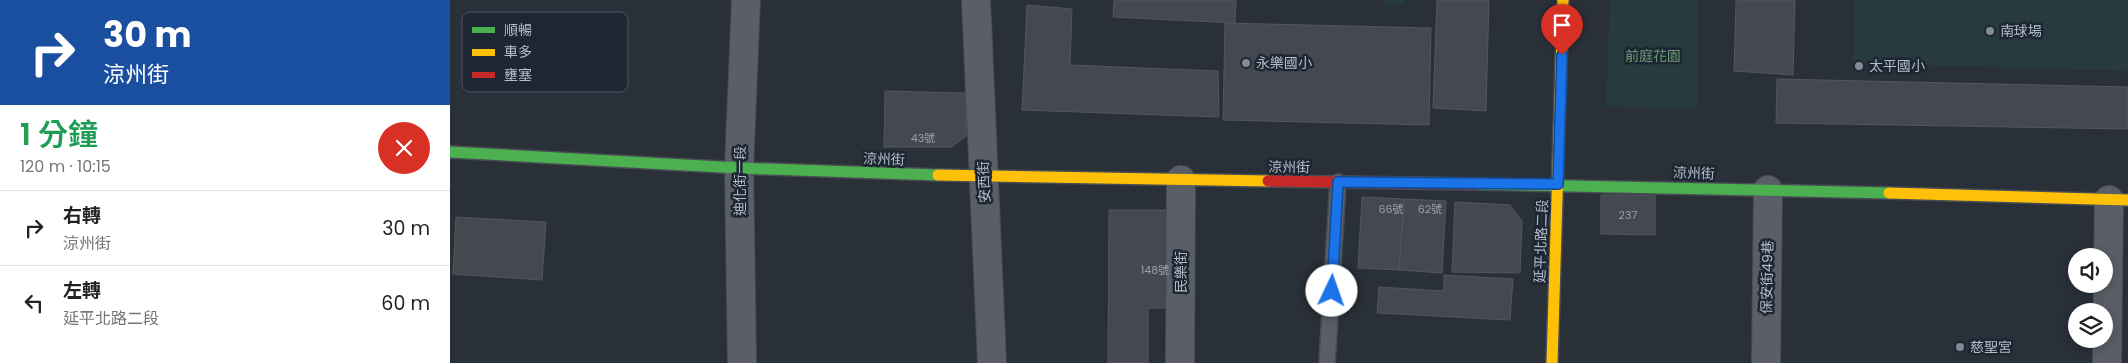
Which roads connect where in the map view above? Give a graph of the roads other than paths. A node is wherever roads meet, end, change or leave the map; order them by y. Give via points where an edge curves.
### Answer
1 (746, 0) edge
2 (976, 0) edge
3 (1563, 0) edge
4 (450, 152) edge
5 (738, 168) junction
6 (983, 177) junction
7 (1181, 180) junction
8 (1338, 182) junction
9 (1558, 184) junction
10 (1768, 190) junction
11 (2119, 200) edge
12 (742, 363) edge
13 (992, 363) edge
14 (1180, 363) edge
15 (1327, 363) edge
16 (1552, 363) edge
17 (1766, 363) edge
18 (2107, 363) edge

1 - 5 street, 迪化街一段
2 - 6 street, 安西街
3 - 9 street, 延平北路二段
4 - 5 street, 涼州街
5 - 6 street, 涼州街
5 - 12 street, 迪化街一段
6 - 7 street, 涼州街
6 - 13 street, 安西街
7 - 8 street, 涼州街
7 - 14 street, 民樂街
8 - 9 street, 涼州街
8 - 15 lane
9 - 10 street, 涼州街
9 - 16 street, 延平北路二段
10 - 11 street, 涼州街
10 - 17 street, 保安街49巷
11 - 18 street

